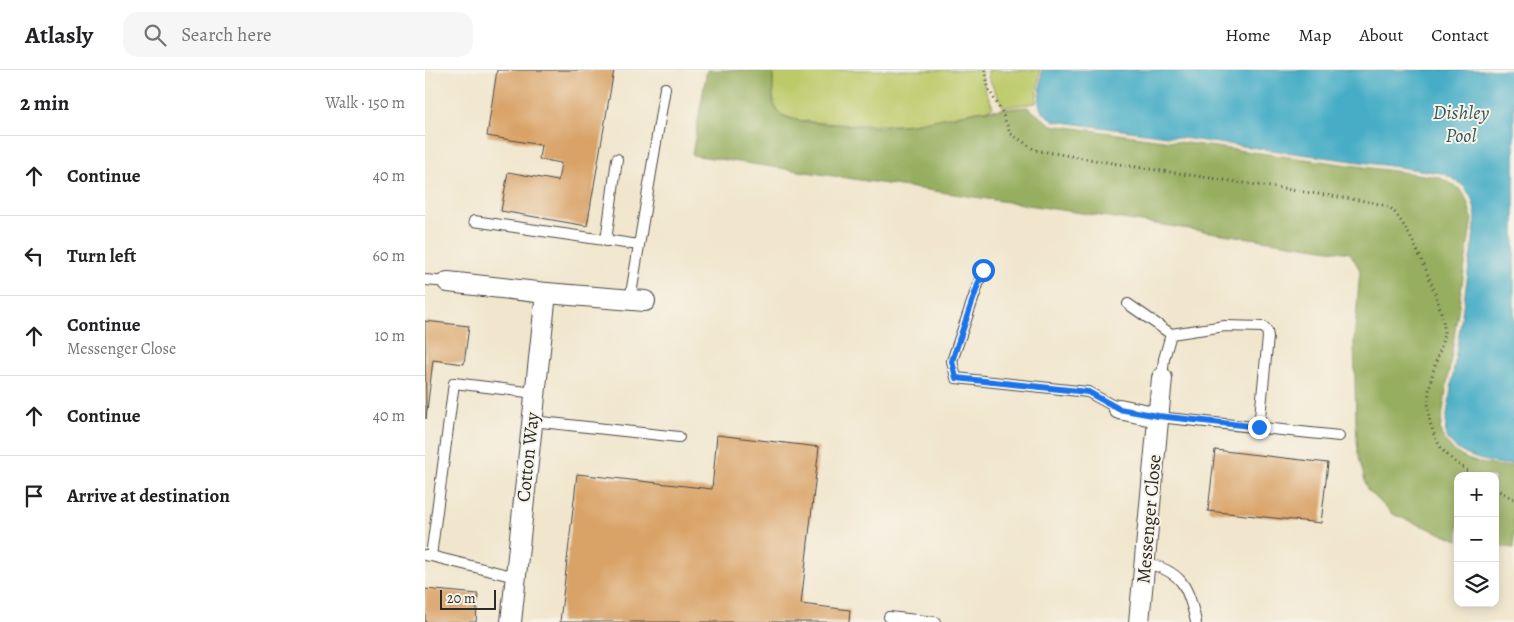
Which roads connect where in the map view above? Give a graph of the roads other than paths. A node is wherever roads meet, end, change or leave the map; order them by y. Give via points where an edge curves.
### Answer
1 (665, 88) dead end
2 (617, 159) dead end
3 (474, 221) dead end
4 (606, 241) junction
5 (639, 245) junction
6 (983, 270) dead end
7 (425, 280) edge
8 (448, 282) joint
9 (546, 293) junction
10 (638, 301) joint
11 (1128, 304) dead end
12 (1171, 334) junction
13 (1162, 378) joint
14 (535, 393) junction
15 (1119, 409) joint
16 (1158, 416) junction
17 (532, 421) junction
18 (1259, 427) junction
19 (1339, 436) dead end
20 (679, 437) dead end
21 (428, 556) edge
22 (1145, 562) junction
23 (515, 576) junction
24 (889, 617) dead end
25 (511, 622) edge
26 (935, 622) edge
27 (1139, 622) edge
28 (1196, 622) edge

1 - 5 lane
2 - 4 lane
3 - 4 lane
4 - 5 lane
5 - 10 lane
6 - 15 lane via 952,361 956,378 1088,392
7 - 8 lane
8 - 9 street
9 - 10 street
9 - 14 street, Cotton Way
11 - 12 lane
12 - 13 lane
12 - 18 lane via 1225,326 1260,326 1267,330
13 - 16 street, Messenger Close
14 - 17 street, Cotton Way
14 - 21 lane via 454,383
15 - 16 street
16 - 18 lane
16 - 22 street, Messenger Close
17 - 20 lane
17 - 23 street, Cotton Way
18 - 19 lane
21 - 23 lane
22 - 27 street, Messenger Close
22 - 28 lane via 1175,574 1191,600
23 - 25 street, Cotton Way
24 - 26 lane

